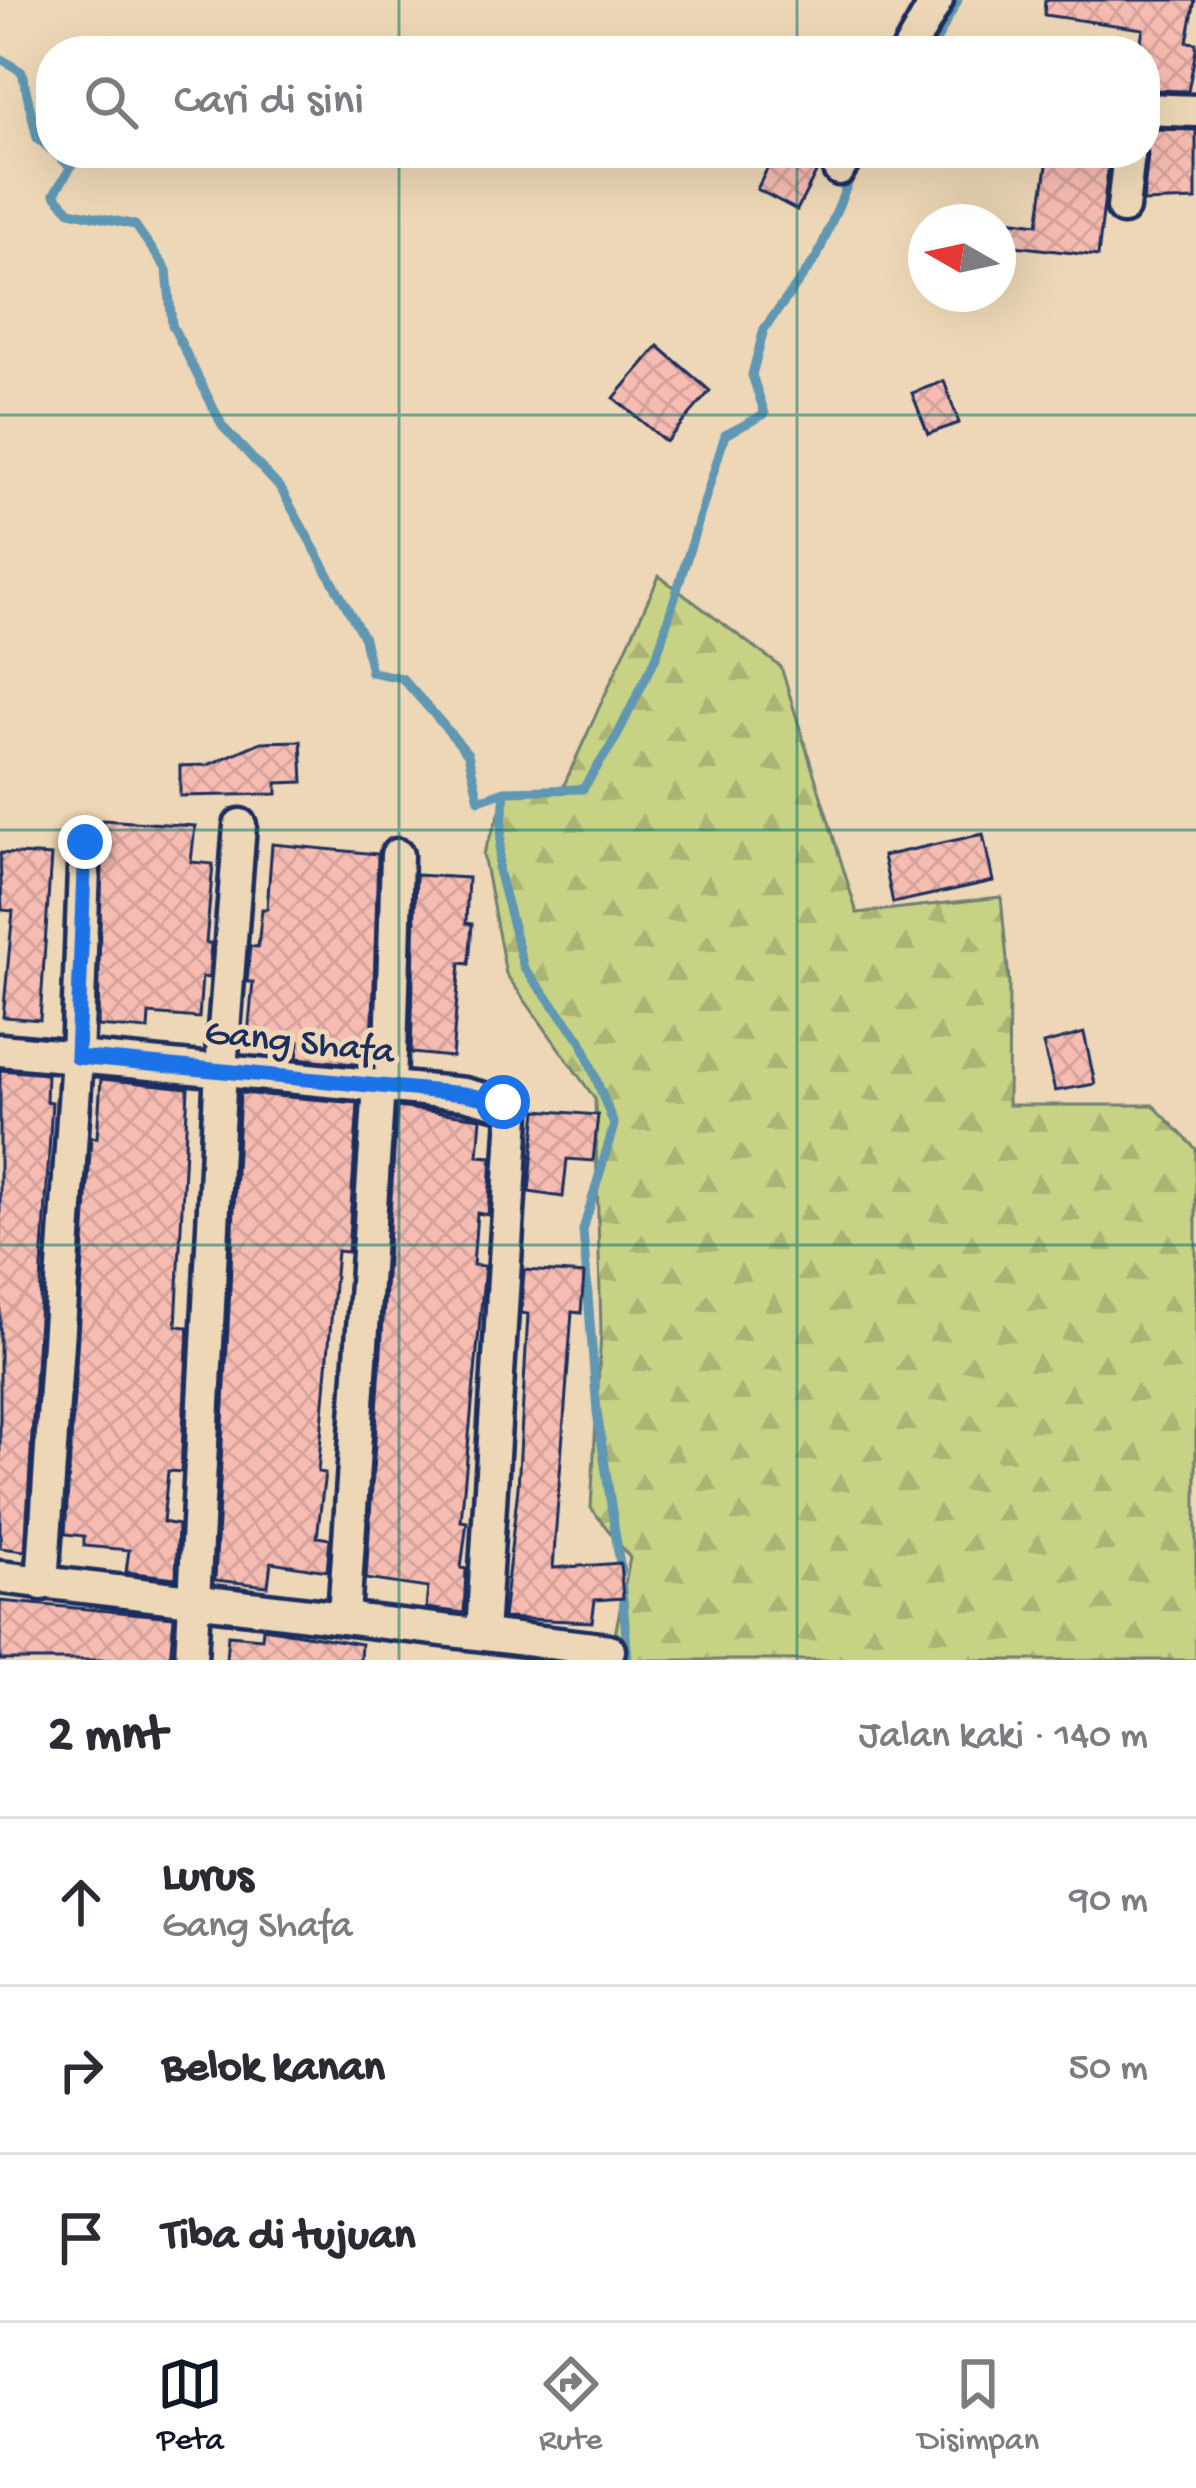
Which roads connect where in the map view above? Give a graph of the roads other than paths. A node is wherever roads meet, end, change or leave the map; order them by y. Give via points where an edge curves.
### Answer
1 (937, 0) edge
2 (917, 36) edge
3 (1160, 110) edge
4 (1196, 111) edge
5 (1127, 168) edge
6 (1123, 208) dead end
7 (240, 825) dead end
8 (85, 842) dead end
9 (397, 855) dead end
10 (0, 1050) edge
11 (77, 1057) junction
12 (221, 1069) junction
13 (384, 1087) junction
14 (0, 1577) edge
15 (42, 1584) junction
16 (196, 1600) junction
17 (344, 1616) junction
18 (482, 1634) junction
19 (609, 1650) dead end
20 (191, 1660) edge

1 - 2 street
3 - 4 street
5 - 6 street
7 - 12 street
8 - 11 street
9 - 13 street
10 - 11 street, Gang Shafa
11 - 12 street, Gang Shafa
11 - 15 street
12 - 13 street, Gang Shafa
12 - 16 street
13 - 17 street
13 - 18 street, Gang Shafa via 488,1097 514,1109
14 - 15 street
15 - 16 street
16 - 17 street
16 - 20 street
17 - 18 street
18 - 19 street

